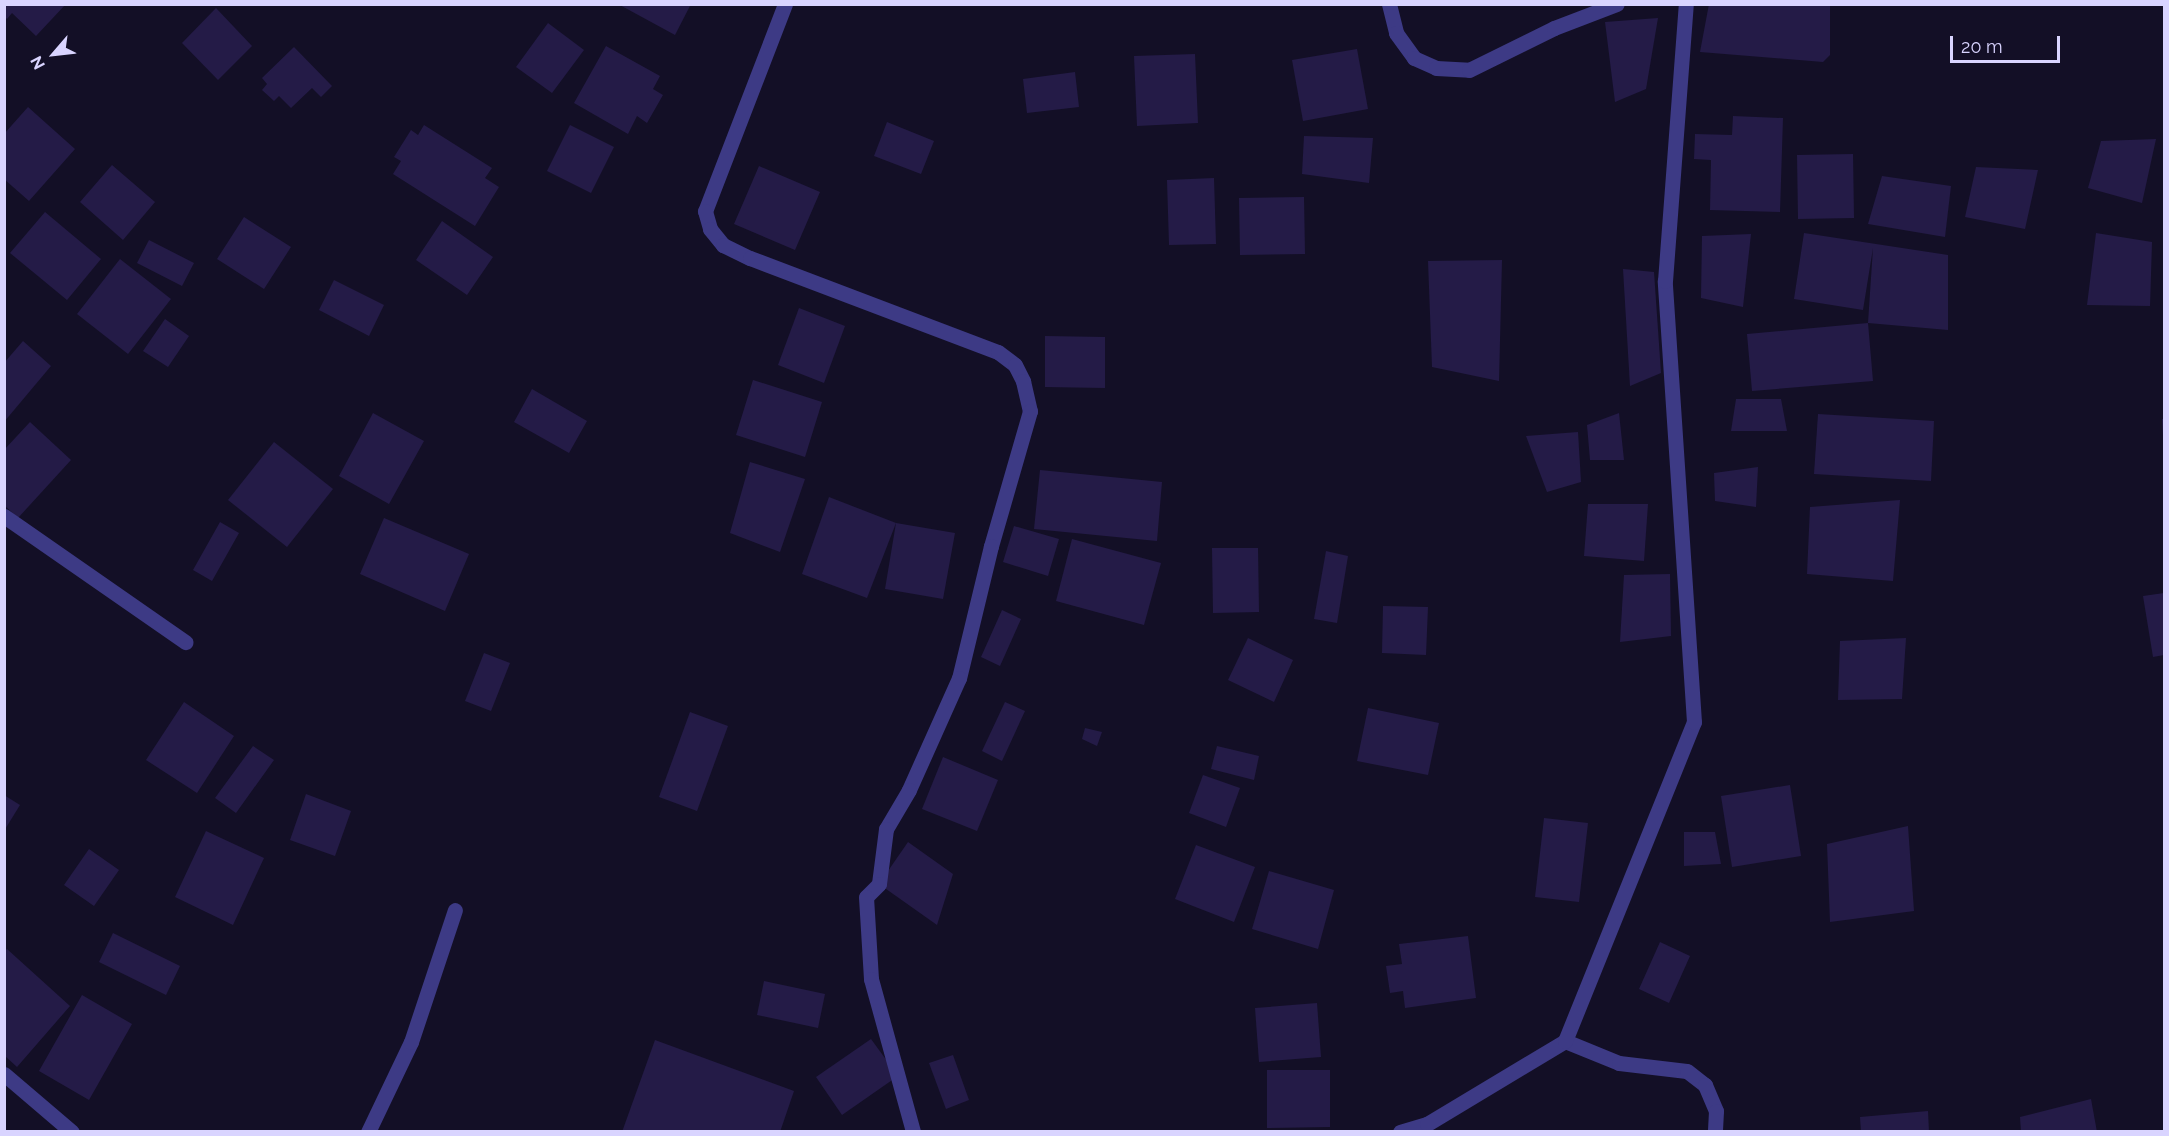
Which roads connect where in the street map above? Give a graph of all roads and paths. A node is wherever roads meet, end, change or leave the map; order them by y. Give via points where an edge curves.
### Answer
1 (785, 4) edge
2 (1389, 4) edge
3 (1617, 4) edge
4 (1686, 4) edge
5 (4, 516) edge
6 (185, 642) dead end
7 (455, 910) dead end
8 (1565, 1041) junction
9 (4, 1074) edge
10 (72, 1131) edge
11 (368, 1131) edge
12 (913, 1131) edge
13 (1400, 1131) edge
14 (1715, 1131) edge

1 - 12 street via 705,212 710,229 723,245 750,258 998,352 1015,365 1030,411 959,678 909,790 886,829 879,884 866,897 871,980
2 - 3 street via 1396,33 1414,58 1436,68 1469,70 1554,28
4 - 8 street via 1665,281 1694,722
5 - 6 street
7 - 11 street via 411,1042
8 - 13 street via 1427,1124
8 - 14 street via 1619,1063 1687,1071 1705,1085 1716,1111
9 - 10 street

